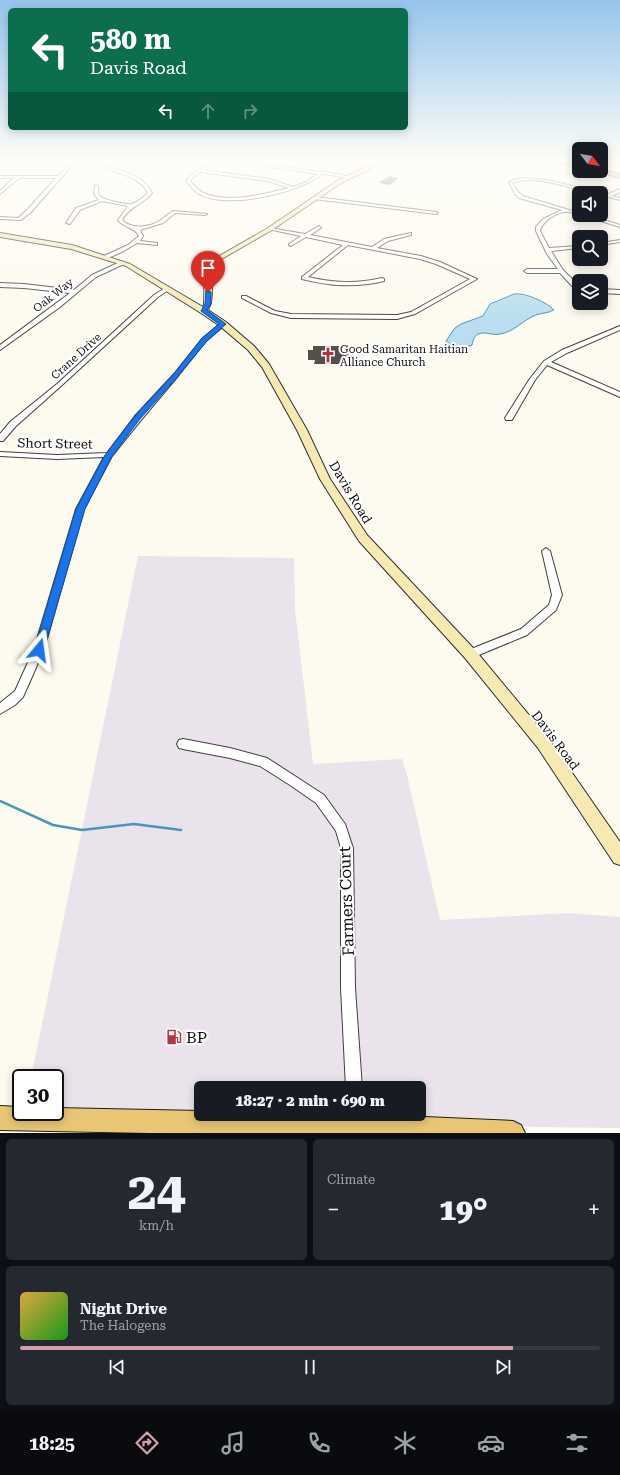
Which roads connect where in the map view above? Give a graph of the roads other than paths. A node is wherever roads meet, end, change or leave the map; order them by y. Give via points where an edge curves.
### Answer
1 (23, 215) edge
2 (74, 215) edge
3 (123, 215) edge
4 (170, 215) edge
5 (291, 215) edge
6 (556, 215) edge
7 (0, 218) edge
8 (607, 222) edge
9 (68, 223) dead end
10 (620, 226) edge
11 (319, 227) dead end
12 (137, 229) junction
13 (270, 229) junction
14 (410, 234) dead end
15 (0, 235) edge
16 (305, 236) junction
17 (620, 241) edge
18 (138, 242) junction
19 (608, 243) edge
20 (155, 244) dead end
21 (347, 244) junction
22 (291, 245) dead end
23 (572, 248) edge
24 (373, 249) junction
25 (548, 250) junction
26 (106, 257) junction
27 (122, 263) junction
28 (527, 271) dead end
29 (561, 271) junction
30 (382, 280) dead end
31 (0, 285) edge
32 (572, 285) edge
33 (167, 289) junction
34 (608, 291) edge
35 (74, 292) junction
36 (620, 292) edge
37 (244, 297) dead end
38 (204, 311) junction
39 (223, 324) junction
40 (620, 328) edge
41 (610, 333) junction
42 (620, 336) edge
43 (0, 348) edge
44 (546, 362) junction
45 (620, 395) edge
46 (509, 418) dead end
47 (0, 439) edge
48 (0, 454) edge
49 (109, 455) junction
50 (546, 552) dead end
51 (470, 654) junction
52 (0, 708) edge
53 (182, 744) dead end
54 (620, 857) edge
55 (354, 1081) edge
56 (0, 1118) edge
57 (194, 1119) edge
58 (368, 1121) edge
59 (513, 1133) edge

1 - 7 street via 19,218
2 - 9 street
3 - 12 street via 121,222
4 - 12 street via 161,222
5 - 13 street
6 - 25 street via 538,226 540,237
8 - 10 street
11 - 16 street
12 - 18 street via 141,233
13 - 16 street
13 - 38 street via 212,263 209,271 208,304
14 - 24 street via 386,240
15 - 26 street, Davis Road via 72,247
16 - 21 street
16 - 22 street
17 - 19 street
18 - 20 street
18 - 26 street
21 - 24 street
21 - 30 street via 304,278 348,286
23 - 25 street
24 - 37 street via 438,263 474,280 413,313 397,316 291,316 273,312
25 - 29 street
26 - 27 street, Davis Road
27 - 33 street, Davis Road
27 - 35 street, Oak Way via 94,276
28 - 29 street
29 - 32 street
31 - 35 street
33 - 38 street, Davis Road
33 - 47 street, Crane Drive via 13,424
34 - 36 street
35 - 43 street, Oak Way
38 - 39 street, Davis Road
39 - 49 street via 204,340
39 - 51 street, Davis Road via 251,348 266,366 302,430 325,479 363,538
40 - 41 street
41 - 42 street
41 - 44 street
44 - 45 street
44 - 46 street
48 - 49 street, Short Street via 56,457
49 - 52 street via 80,509 39,650 19,694
50 - 51 street via 557,595 553,607 524,632
51 - 54 street, Davis Road via 543,743
53 - 55 street, Farmers Court via 263,762 320,798 341,828 347,848 348,988
56 - 57 main road
58 - 59 main road

